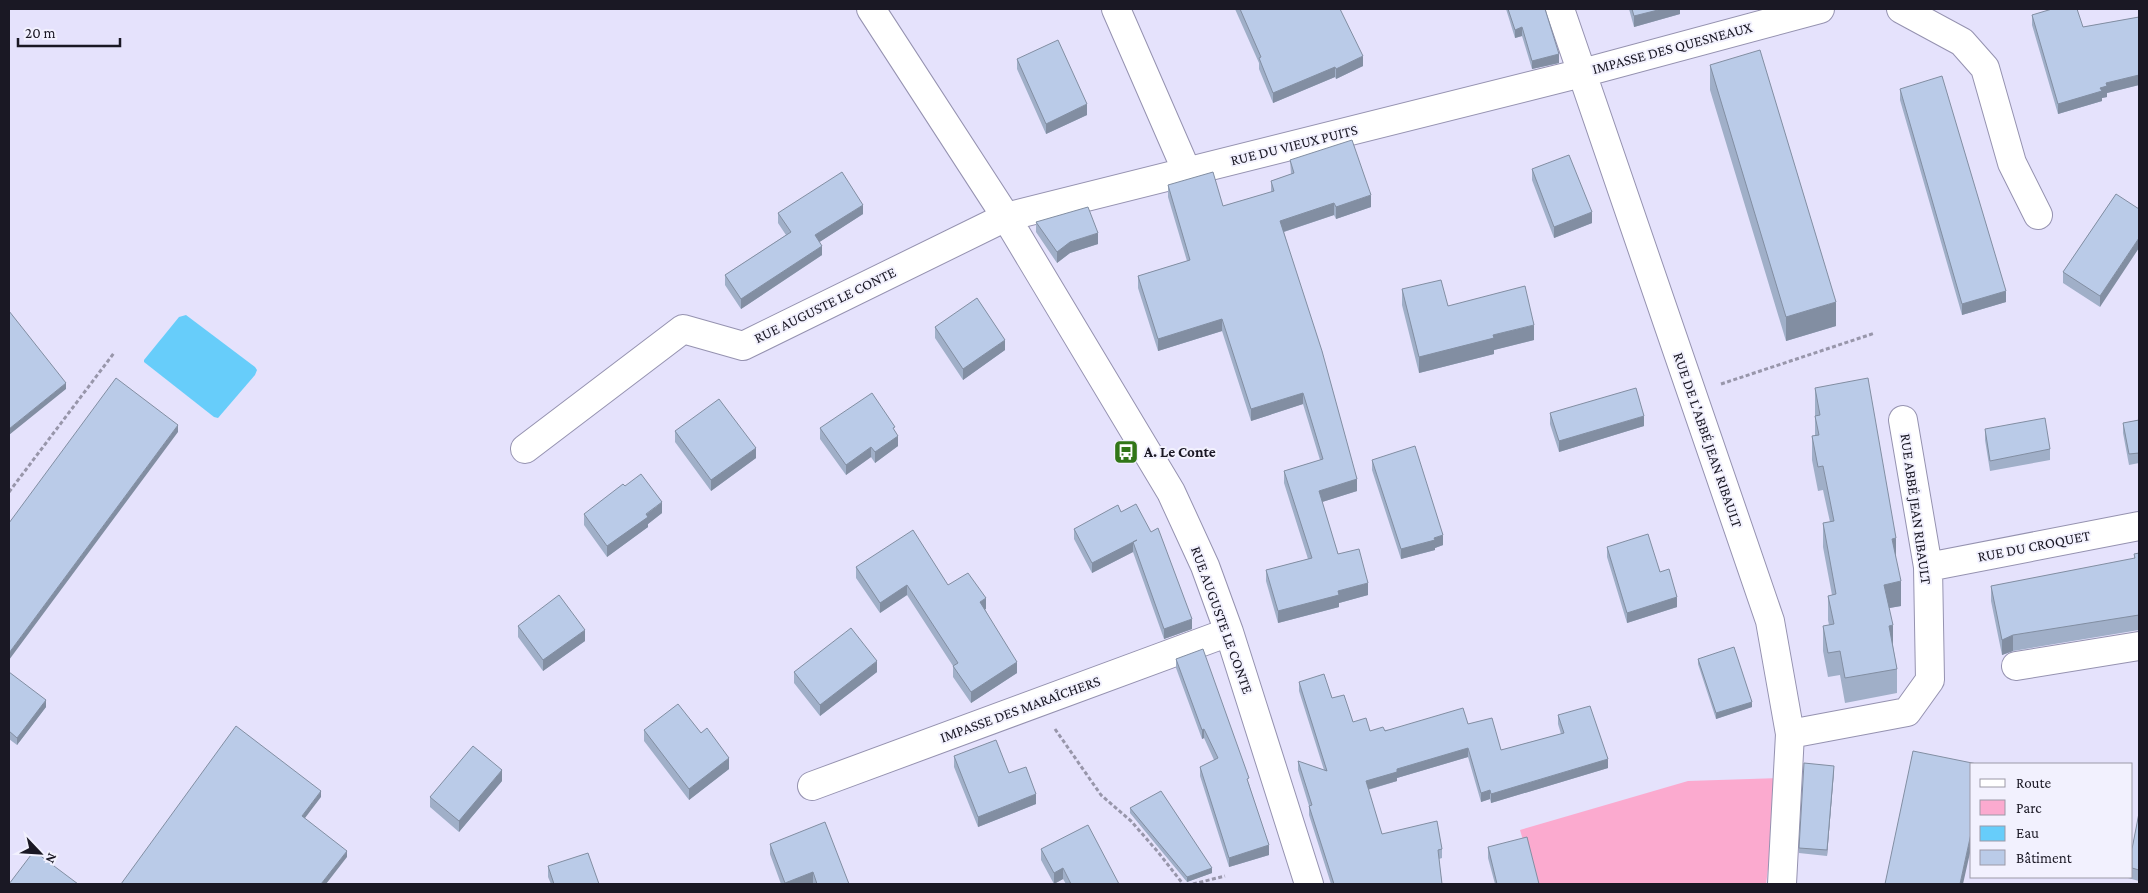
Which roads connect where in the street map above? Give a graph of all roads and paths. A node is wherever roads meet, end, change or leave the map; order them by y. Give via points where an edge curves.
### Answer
1 (871, 9) edge
2 (1116, 9) edge
3 (1560, 9) edge
4 (1820, 9) edge
5 (1901, 9) edge
6 (1582, 73) junction
7 (1186, 172) junction
8 (1006, 216) junction
9 (2038, 216) dead end
10 (1875, 333) dead end
11 (114, 353) dead end
12 (1692, 394) junction
13 (1903, 420) dead end
14 (525, 449) dead end
15 (9, 492) edge
16 (2139, 526) edge
17 (1928, 567) junction
18 (1229, 632) junction
19 (2139, 646) edge
20 (2016, 666) dead end
21 (1037, 703) junction
22 (1790, 734) junction
23 (812, 786) dead end
24 (1225, 876) dead end
25 (1183, 884) edge
26 (1193, 884) edge
27 (1309, 884) edge
28 (1782, 884) edge

1 - 8 street, RUE AUGUSTE LE CONTE
2 - 7 street
3 - 6 street, RUE DE L'ABBÉ JEAN RIBAULT
4 - 6 street, IMPASSE DES QUESNEAUX
5 - 9 street via 1962,42 1985,68 2012,163
6 - 7 street, RUE DU VIEUX PUITS
6 - 12 street, RUE DE L'ABBÉ JEAN RIBAULT
7 - 8 street, RUE DU VIEUX PUITS
8 - 14 street, RUE AUGUSTE LE CONTE via 743,346 683,329
8 - 18 street, RUE AUGUSTE LE CONTE via 1171,492 1205,566
10 - 12 path
11 - 15 path
12 - 22 street, RUE DE L'ABBÉ JEAN RIBAULT via 1770,622
13 - 17 street, RUE ABBÉ JEAN RIBAULT
16 - 17 street, RUE DU CROQUET
17 - 22 street, RUE ABBÉ JEAN RIBAULT via 1930,680 1907,712
18 - 21 street, IMPASSE DES MARAÎCHERS
18 - 27 street, RUE AUGUSTE LE CONTE
19 - 20 street
21 - 23 street, IMPASSE DES MARAÎCHERS
21 - 25 path via 1101,795 1131,821
22 - 28 street, RUE DE L'ABBÉ JEAN RIBAULT
24 - 26 path

